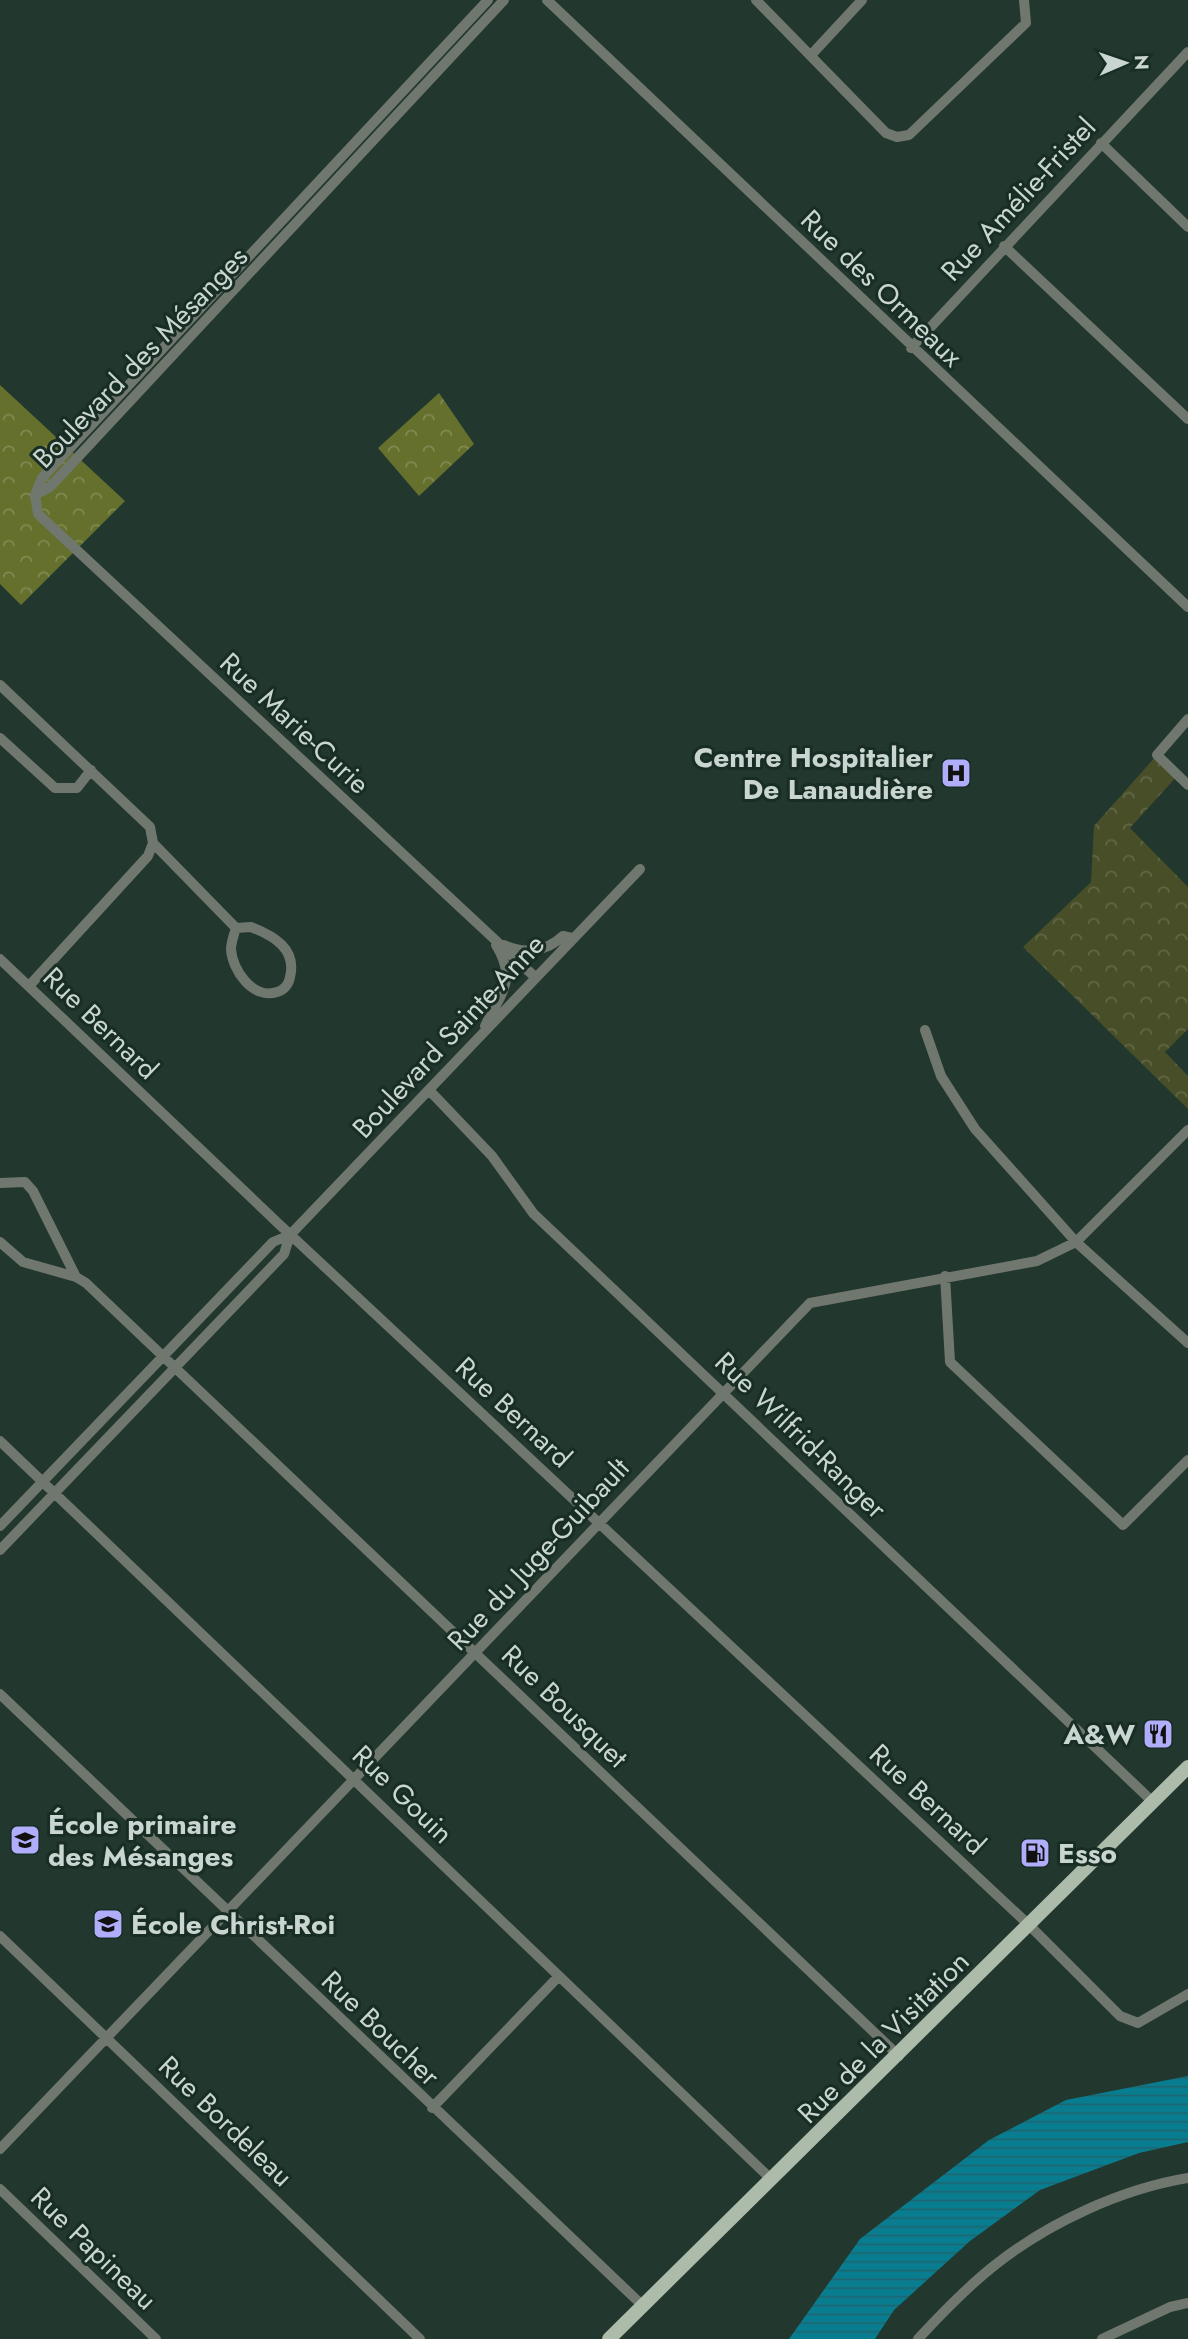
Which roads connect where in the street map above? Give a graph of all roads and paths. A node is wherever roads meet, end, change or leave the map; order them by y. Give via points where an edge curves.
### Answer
1 (488, 0) edge
2 (504, 0) edge
3 (547, 0) edge
4 (756, 0) edge
5 (862, 0) edge
6 (1024, 0) edge
7 (1188, 52) edge
8 (812, 54) junction
9 (1101, 144) junction
10 (1188, 227) edge
11 (1004, 246) junction
12 (911, 348) junction
13 (1188, 419) edge
14 (35, 495) junction
15 (1188, 607) edge
16 (0, 685) edge
17 (1188, 719) edge
18 (0, 738) edge
19 (91, 770) junction
20 (1188, 785) edge
21 (153, 843) junction
22 (640, 869) dead end
23 (236, 928) junction
24 (483, 929) junction
25 (572, 938) junction
26 (495, 940) junction
27 (0, 958) edge
28 (536, 977) junction
29 (29, 986) junction
30 (925, 1030) dead end
31 (480, 1037) junction
32 (429, 1090) junction
33 (1188, 1130) edge
34 (0, 1183) edge
35 (290, 1235) junction
36 (0, 1242) edge
37 (1076, 1242) junction
38 (945, 1276) junction
39 (75, 1277) junction
40 (1188, 1343) edge
41 (162, 1358) junction
42 (174, 1369) junction
43 (723, 1392) junction
44 (0, 1441) edge
45 (1188, 1460) edge
46 (42, 1482) junction
47 (55, 1494) junction
48 (599, 1522) junction
49 (0, 1526) edge
50 (0, 1550) edge
51 (476, 1653) junction
52 (0, 1694) edge
53 (1188, 1767) edge
54 (354, 1777) junction
55 (1153, 1802) junction
56 (228, 1911) junction
57 (1029, 1925) junction
58 (0, 1936) edge
59 (558, 1977) junction
60 (1188, 1994) edge
61 (107, 2037) junction
62 (899, 2056) junction
63 (432, 2108) junction
64 (0, 2149) edge
65 (1188, 2178) edge
66 (772, 2180) junction
67 (0, 2189) edge
68 (1188, 2303) edge
69 (642, 2305) junction
70 (156, 2339) edge
71 (421, 2339) edge
72 (610, 2339) edge
73 (918, 2339) edge
74 (1102, 2339) edge

1 - 14 street, Boulevard des Mésanges via 41,478
2 - 14 street, Boulevard des Mésanges via 50,487
3 - 12 street, Rue des Ormeaux
4 - 8 street
5 - 8 street
6 - 8 street via 1026,23 909,135 886,133
7 - 9 street, Rue Amélie-Fristel
9 - 10 street
9 - 11 street, Rue Amélie-Fristel
11 - 12 street, Rue Amélie-Fristel
11 - 13 street
12 - 15 street, Rue des Ormeaux
14 - 24 street, Rue Marie-Curie via 38,514
16 - 19 street
17 - 20 street via 1157,755
18 - 19 street via 55,788 77,788
19 - 21 street via 150,828
21 - 23 street
21 - 29 street via 148,856
22 - 25 street, Boulevard Sainte-Anne
23 - 23 street via 231,948 236,969 258,991 279,992 289,983 293,967 288,951 265,933 251,927
24 - 26 street, Rue Marie-Curie
24 - 31 street via 504,960 507,981
25 - 26 street via 564,936 553,946 527,950
25 - 28 street, Boulevard Sainte-Anne
26 - 28 street, Rue Marie-Curie
27 - 29 street, Rue Bernard
28 - 31 street, Boulevard Sainte-Anne
29 - 35 street, Rue Bernard
30 - 37 street via 941,1076 963,1112
31 - 32 street, Boulevard Sainte-Anne
32 - 35 street, Boulevard Sainte-Anne
32 - 43 street, Rue Wilfrid-Ranger via 492,1156 533,1213
33 - 37 street, Rue du Juge-Guibault
34 - 39 street, Rue Bousquet via 25,1182 33,1191
35 - 41 street, Boulevard Sainte-Anne via 273,1242
35 - 42 street, Boulevard Sainte-Anne via 284,1254
35 - 48 street, Rue Bernard
36 - 39 street, Rue Bousquet via 23,1262
37 - 38 street, Rue du Juge-Guibault via 1037,1261
37 - 40 street
38 - 43 street, Rue du Juge-Guibault via 810,1303
38 - 45 street via 950,1362 1123,1525
39 - 41 street, Rue Bousquet
41 - 42 street, Rue Bousquet
41 - 46 street, Boulevard Sainte-Anne
42 - 47 street, Boulevard Sainte-Anne
42 - 51 street, Rue Bousquet
43 - 48 street, Rue du Juge-Guibault
43 - 55 street, Rue Wilfrid-Ranger
44 - 46 street, Rue Gouin
46 - 47 street, Rue Gouin
46 - 49 street, Boulevard Sainte-Anne
47 - 50 street, Boulevard Sainte-Anne
47 - 54 street, Rue Gouin
48 - 51 street, Rue du Juge-Guibault
48 - 57 street, Rue Bernard
51 - 54 street, Rue du Juge-Guibault
51 - 62 street, Rue Bousquet
52 - 56 street, Rue Boucher
53 - 55 main road, Rue de la Visitation
54 - 56 street, Rue du Juge-Guibault
54 - 59 street, Rue Gouin
55 - 57 main road, Rue de la Visitation
56 - 61 street, Rue du Juge-Guibault
56 - 63 street, Rue Boucher
57 - 60 street, Rue Bernard via 1120,2016 1138,2023
57 - 62 main road, Rue de la Visitation
58 - 61 street, Rue Bordeleau
59 - 63 street
59 - 66 street, Rue Gouin
61 - 64 street, Rue du Juge-Guibault
61 - 71 street, Rue Bordeleau
62 - 66 main road, Rue de la Visitation
63 - 69 street, Rue Boucher
65 - 73 street via 1104,2203 1038,2237 996,2264
66 - 69 main road, Rue de la Visitation
67 - 70 street, Rue Papineau
68 - 74 street
69 - 72 main road, Rue de la Visitation

